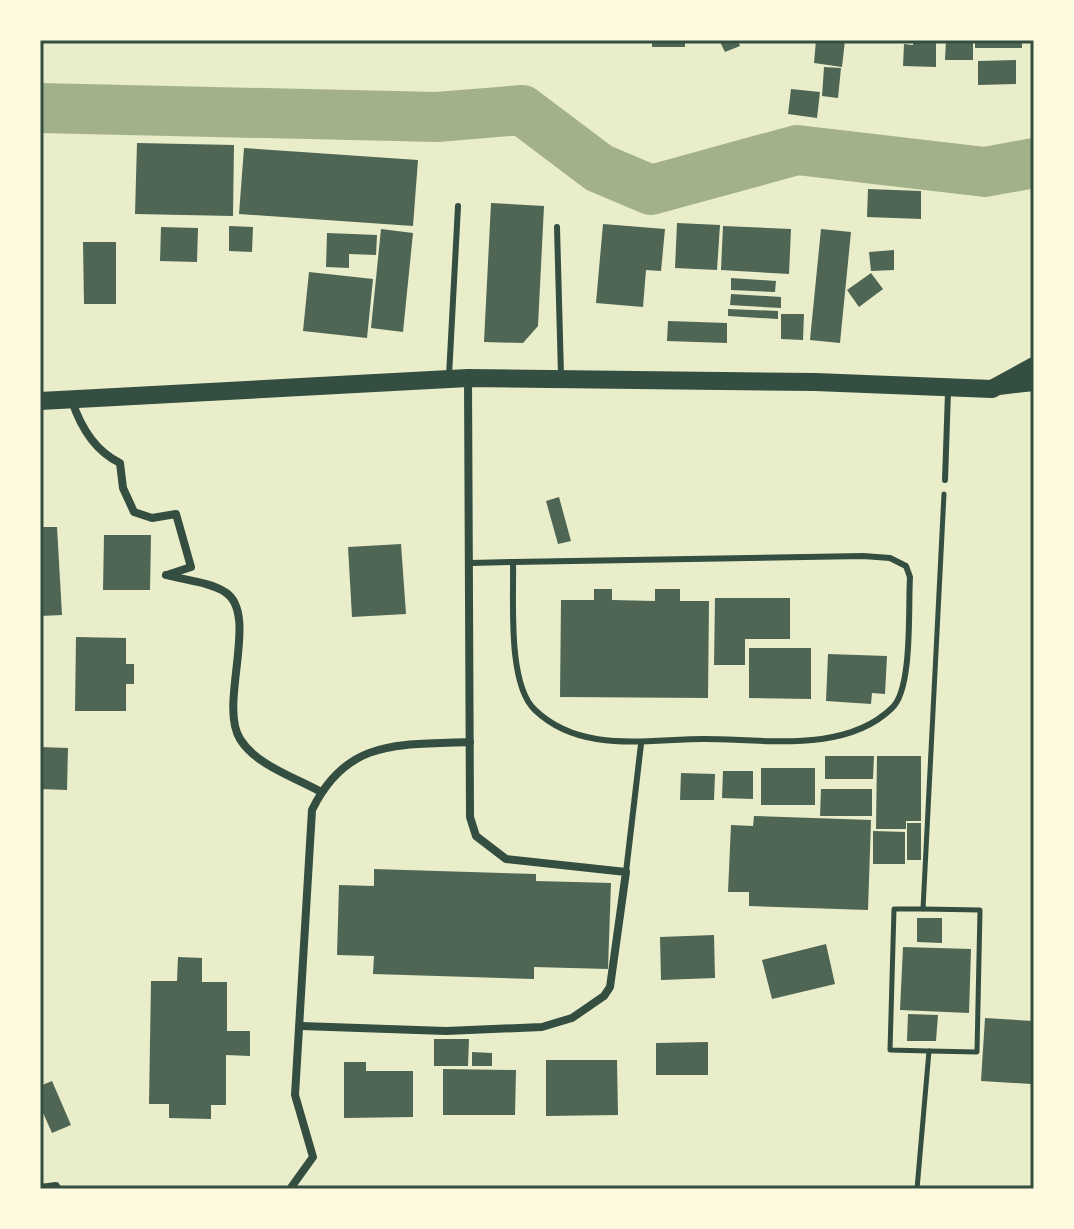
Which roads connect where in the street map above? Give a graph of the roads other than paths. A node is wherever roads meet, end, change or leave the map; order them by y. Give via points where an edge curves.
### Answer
1 (458, 206) dead end
2 (557, 227) dead end
3 (1034, 366) edge
4 (468, 378) junction
5 (561, 378) junction
6 (449, 379) junction
7 (1034, 384) edge
8 (948, 389) junction
9 (992, 389) junction
10 (40, 401) edge
11 (72, 401) junction
12 (945, 480) road end
13 (513, 562) junction
14 (471, 563) junction
15 (470, 742) junction
16 (641, 744) junction
17 (321, 792) junction
18 (626, 872) junction
19 (301, 1026) junction
20 (40, 1188) edge
21 (57, 1189) edge
22 (290, 1189) edge

1 - 6 lane
2 - 5 lane
3 - 9 main road
4 - 5 main road
4 - 6 main road
4 - 14 street
5 - 8 main road
6 - 11 main road
7 - 9 street
8 - 9 main road
8 - 12 lane
10 - 11 main road
11 - 17 street via 102,454 120,463 134,512 152,518 176,514 191,567 166,575 223,591 234,600 238,644 232,710 238,736 253,756
13 - 14 lane
13 - 16 lane via 517,672 532,708 560,729
13 - 16 lane via 863,556 890,558 906,566 910,577 903,689 894,707 875,720 823,739
14 - 15 street
15 - 17 street via 373,750 348,762
15 - 18 street via 470,817 476,836 490,849 506,859
16 - 18 lane
17 - 19 street via 312,810
18 - 19 street via 610,987 572,1018 542,1027 446,1031
19 - 22 street via 295,1095 313,1157
20 - 21 street

